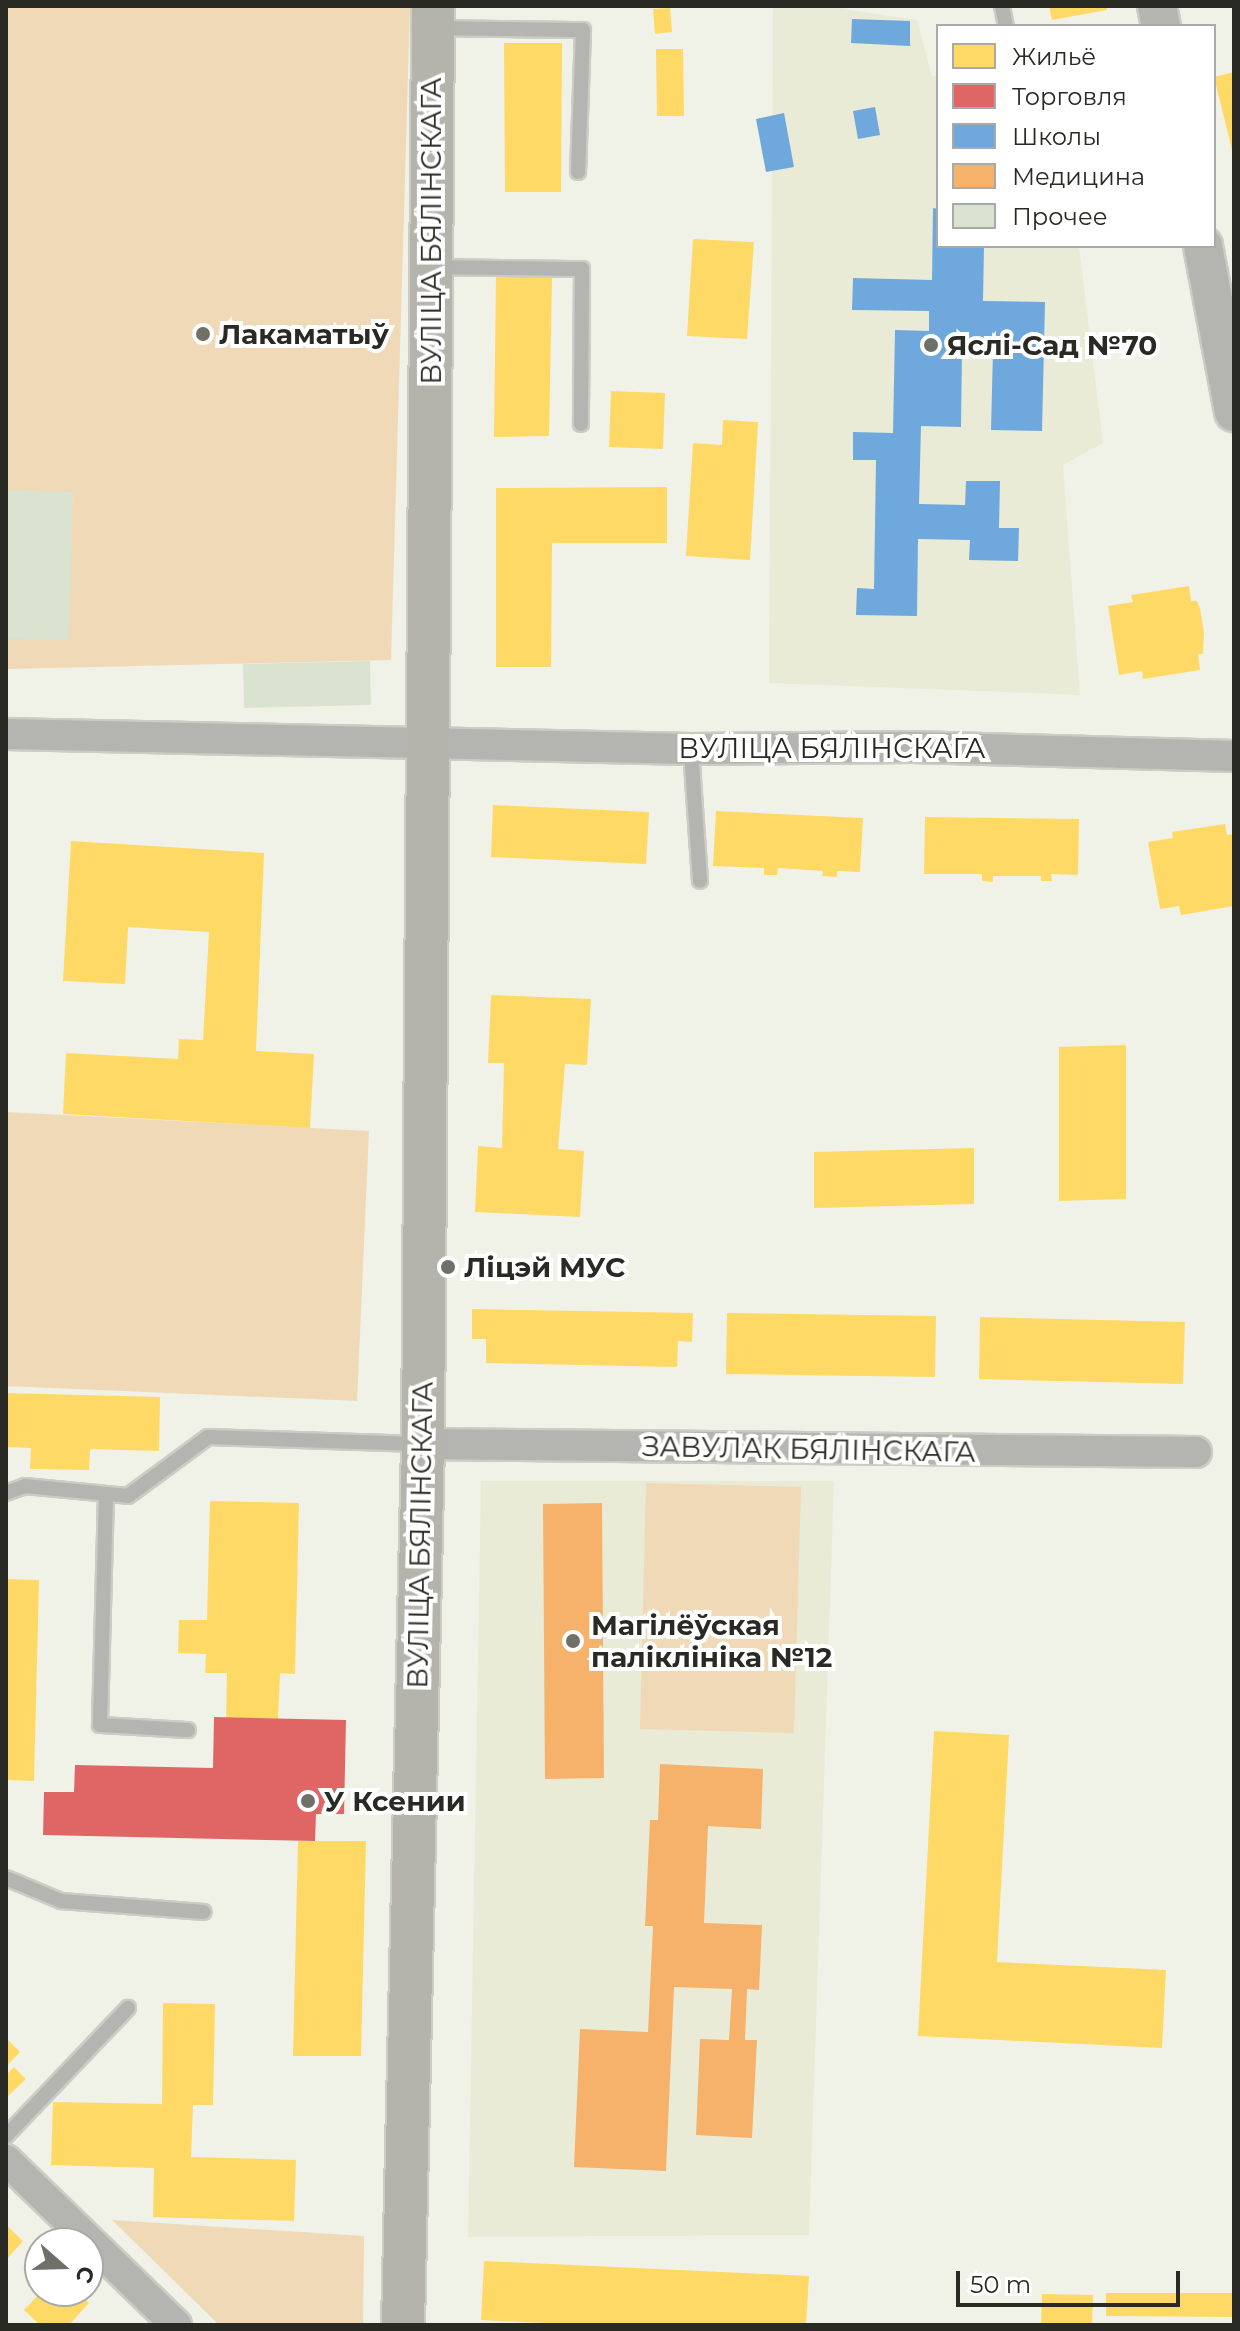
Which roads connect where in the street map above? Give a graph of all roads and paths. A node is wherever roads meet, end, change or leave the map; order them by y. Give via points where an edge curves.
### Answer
1 (432, 17) edge
2 (578, 172) dead end
3 (1203, 248) edge
4 (431, 267) junction
5 (1234, 412) edge
6 (581, 424) dead end
7 (6, 734) edge
8 (429, 744) junction
9 (691, 749) junction
10 (1234, 756) edge
11 (700, 881) dead end
12 (423, 1444) junction
13 (1196, 1452) dead end
14 (6, 1493) edge
15 (106, 1494) junction
16 (188, 1730) dead end
17 (6, 1878) edge
18 (204, 1912) dead end
19 (128, 2008) dead end
20 (6, 2136) edge
21 (6, 2160) edge
22 (176, 2325) edge
23 (403, 2325) edge

1 - 2 lane via 583,30
1 - 4 main road, ВУЛІЦА БЯЛІНСКАГА
3 - 5 street
4 - 6 lane via 582,269
4 - 8 main road, ВУЛІЦА БЯЛІНСКАГА
7 - 8 street, ВУЛІЦА БЯЛІНСКАГА
8 - 9 street, ВУЛІЦА БЯЛІНСКАГА
8 - 12 main road, ВУЛІЦА БЯЛІНСКАГА
9 - 10 street, ВУЛІЦА БЯЛІНСКАГА via 928,747
9 - 11 lane
12 - 13 street, ЗАВУЛАК БЯЛІНСКАГА
12 - 15 lane via 208,1437 128,1496
12 - 23 main road, ВУЛІЦА БЯЛІНСКАГА
14 - 15 lane via 25,1486
15 - 16 lane via 100,1725
17 - 18 lane via 61,1901
19 - 20 lane
21 - 22 street

